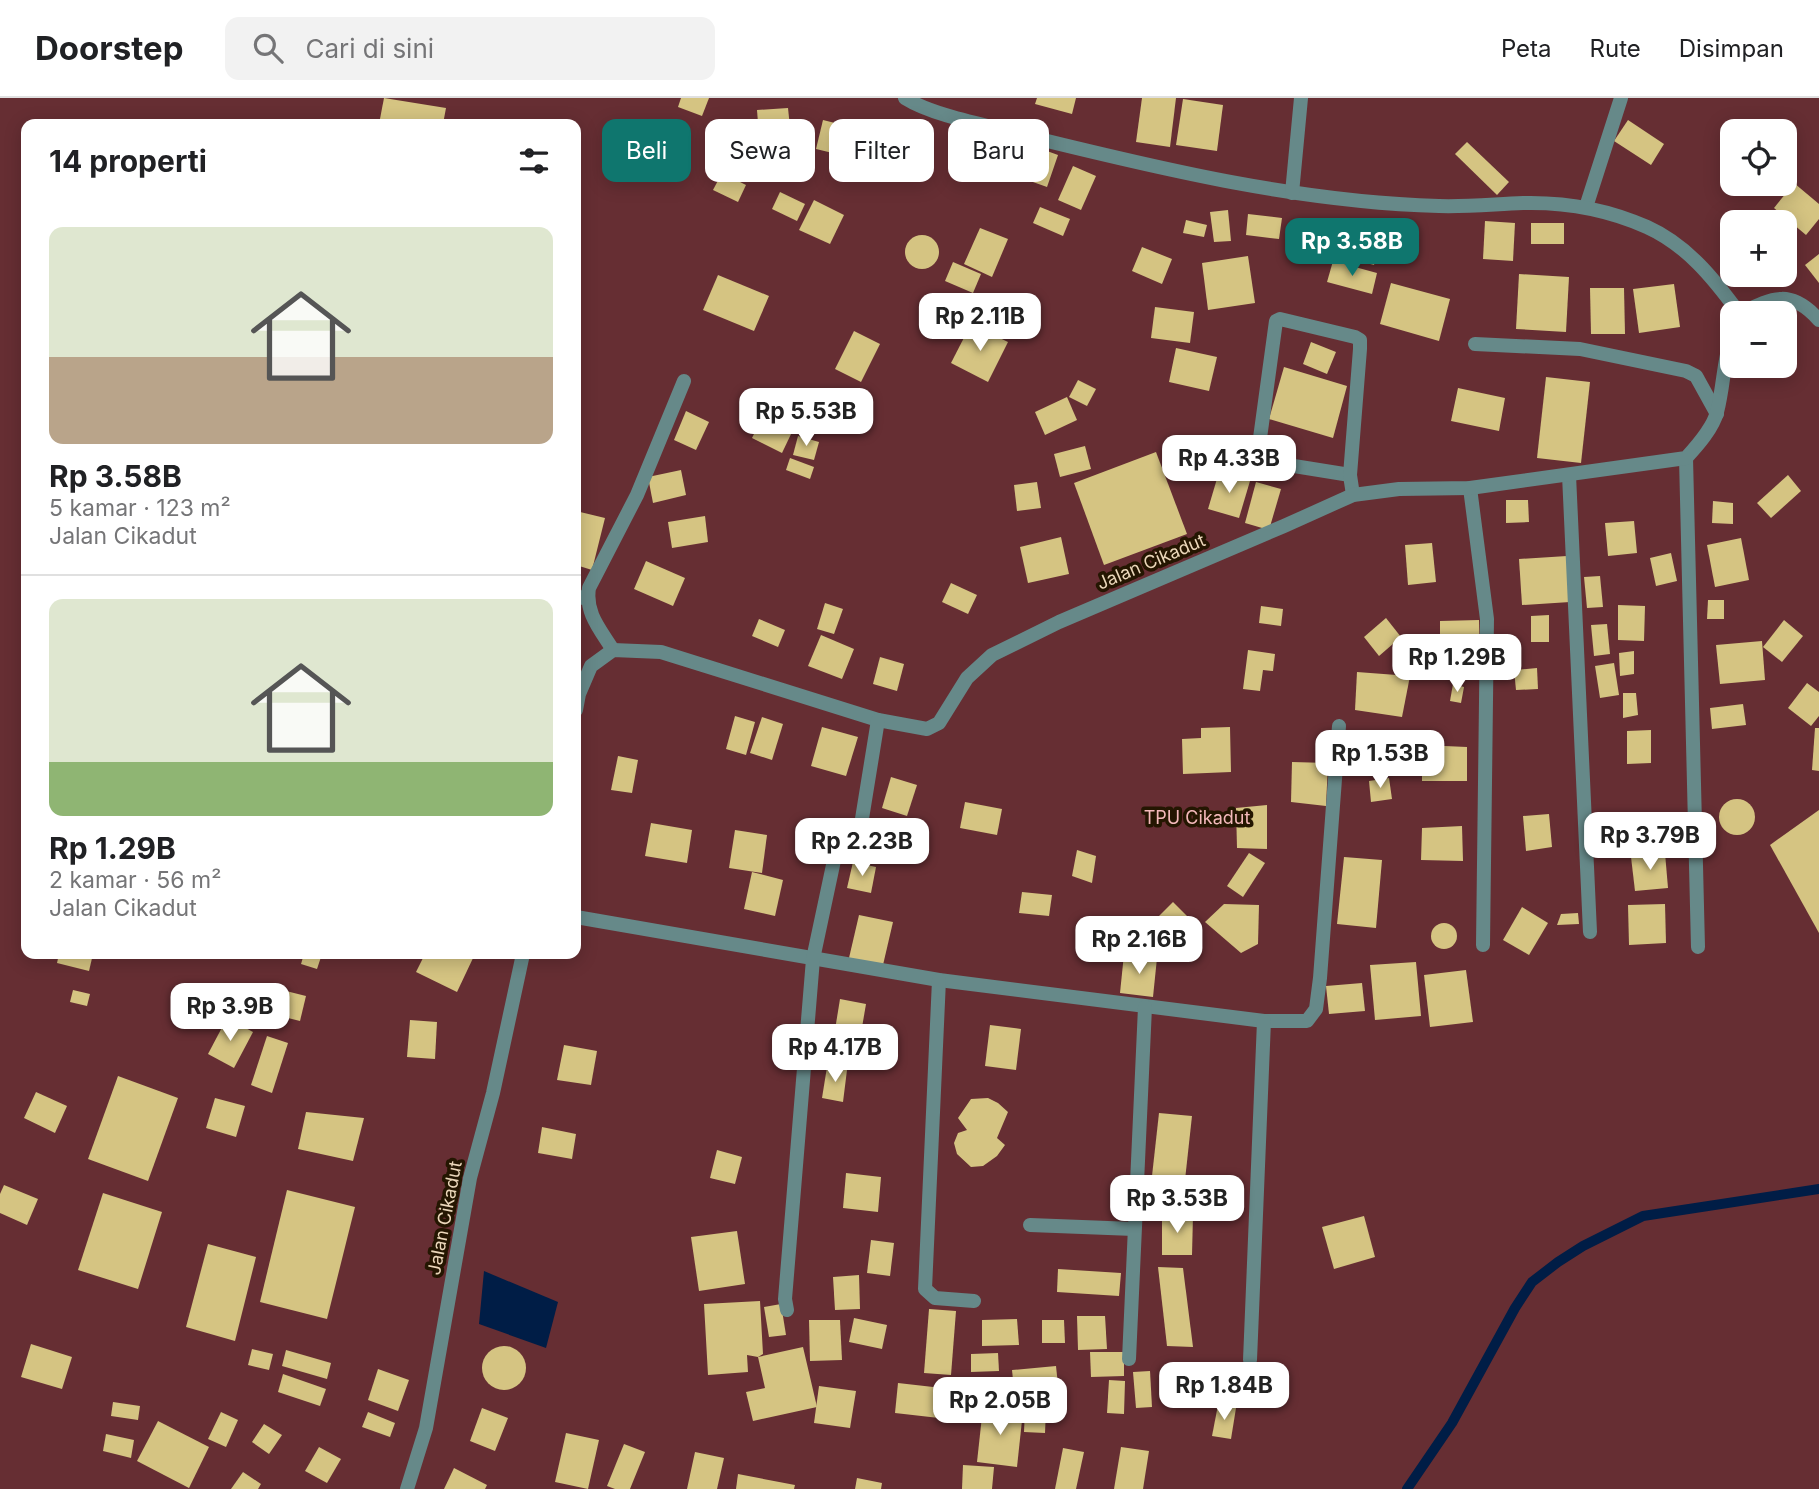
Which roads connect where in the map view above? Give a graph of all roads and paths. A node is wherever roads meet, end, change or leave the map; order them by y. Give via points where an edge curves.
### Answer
1 (905, 98) edge
2 (1301, 98) edge
3 (1621, 98) edge
4 (1292, 193) junction
5 (1586, 207) junction
6 (1731, 301) edge
7 (1766, 301) edge
8 (1795, 301) edge
9 (1797, 302) edge
10 (1819, 320) edge
11 (1475, 344) dead end
12 (1722, 378) edge
13 (684, 381) dead end
14 (1717, 414) junction
15 (1186, 444) dead end
16 (1686, 458) junction
17 (1257, 460) junction
18 (1350, 475) junction
19 (1569, 475) junction
20 (1470, 488) junction
21 (1353, 495) junction
22 (581, 598) edge
23 (613, 650) junction
24 (581, 689) edge
25 (878, 720) junction
26 (1339, 726) dead end
27 (581, 918) edge
28 (1590, 932) dead end
29 (1483, 945) dead end
30 (1698, 947) dead end
31 (522, 959) edge
32 (813, 959) junction
33 (939, 980) junction
34 (1145, 1007) junction
35 (1264, 1021) junction
36 (1030, 1225) dead end
37 (1134, 1229) junction
38 (974, 1301) dead end
39 (787, 1310) dead end
40 (1129, 1359) dead end
41 (1250, 1360) dead end
42 (407, 1489) edge

1 - 4 street via 971,121 1140,164
2 - 4 street
3 - 5 street
4 - 5 street via 1439,206 1527,203
5 - 6 street via 1648,228 1688,254
7 - 8 street via 1787,297
9 - 10 street
11 - 14 street via 1580,349 1686,371 1696,376
12 - 14 street
13 - 22 street via 638,495
14 - 16 street
15 - 17 street
16 - 19 street, Jalan Cikadut
16 - 30 street
17 - 18 street
17 - 18 street via 1273,326 1280,319 1360,340
18 - 21 street
19 - 20 street, Jalan Cikadut
19 - 28 street
20 - 21 street, Jalan Cikadut
20 - 29 street via 1487,619
21 - 25 street, Jalan Cikadut via 992,655 967,678 933,727
22 - 23 street
23 - 24 street via 591,666
23 - 25 street, Jalan Cikadut via 661,652
25 - 32 street via 860,831 836,851
26 - 35 street via 1316,1009 1307,1021
27 - 32 street
31 - 42 street, Jalan Cikadut via 470,1178 426,1428
32 - 33 street
32 - 39 street
33 - 34 street
33 - 38 street via 925,1289 935,1298
34 - 35 street
34 - 37 street
35 - 41 street
36 - 37 street
37 - 40 street

